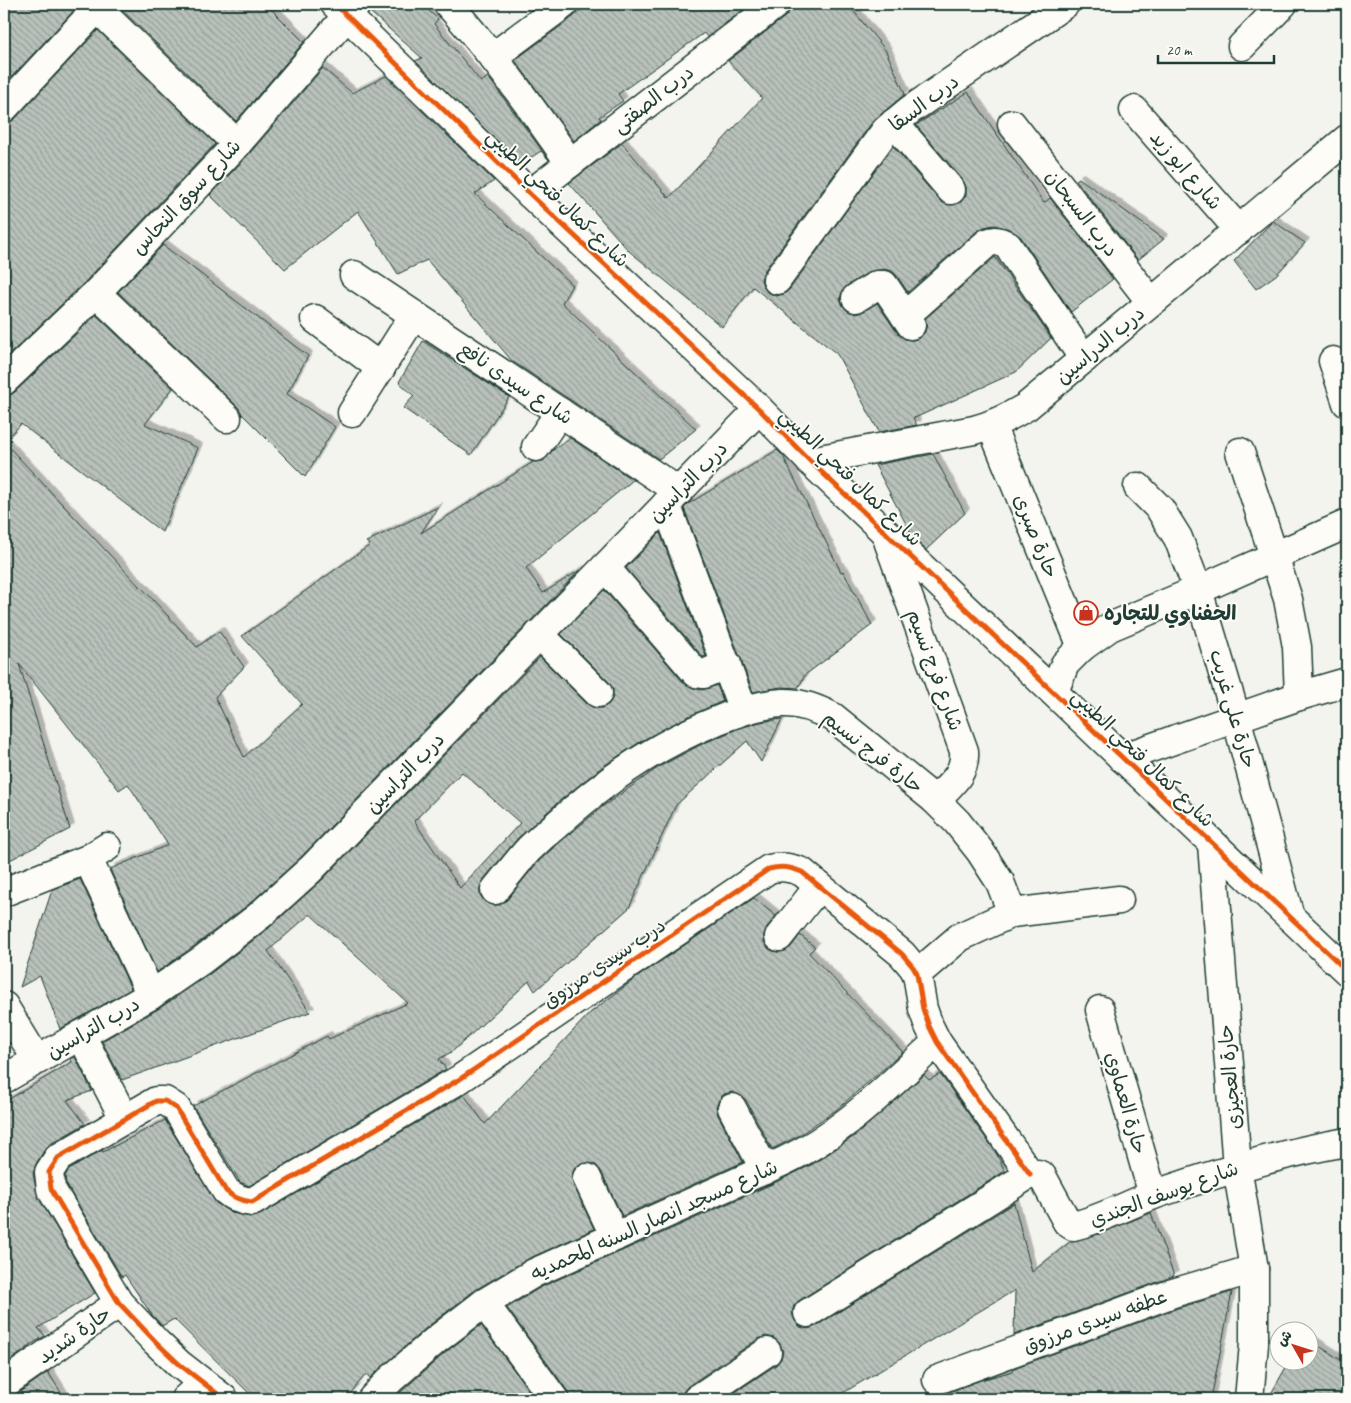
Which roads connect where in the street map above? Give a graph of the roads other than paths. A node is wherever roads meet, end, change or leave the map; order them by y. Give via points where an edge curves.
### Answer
1 (448, 4) edge
2 (564, 4) edge
3 (776, 4) edge
4 (1065, 4) edge
5 (1283, 4) edge
6 (99, 6) edge
7 (347, 8) edge
8 (1242, 46) dead end
9 (494, 56) junction
10 (4, 108) edge
11 (1134, 110) dead end
12 (894, 123) junction
13 (1012, 124) dead end
14 (1347, 139) edge
15 (237, 144) junction
16 (570, 163) junction
17 (951, 190) dead end
18 (530, 194) junction
19 (1239, 230) junction
20 (354, 275) dead end
21 (776, 280) dead end
22 (96, 293) junction
23 (856, 298) dead end
24 (1151, 302) junction
25 (414, 315) junction
26 (314, 319) dead end
27 (1084, 359) junction
28 (1333, 361) dead end
29 (381, 368) junction
30 (4, 381) edge
31 (1347, 403) edge
32 (760, 408) junction
33 (560, 412) junction
34 (352, 413) dead end
35 (227, 418) dead end
36 (991, 425) junction
37 (536, 447) dead end
38 (1240, 452) dead end
39 (810, 461) junction
40 (1138, 487) dead end
41 (672, 498) junction
42 (1347, 524) edge
43 (886, 534) junction
44 (1274, 556) junction
45 (605, 567) junction
46 (1198, 590) junction
47 (540, 634) junction
48 (1082, 646) junction
49 (727, 664) junction
50 (1347, 682) edge
51 (1054, 692) junction
52 (598, 693) dead end
53 (1299, 696) junction
54 (743, 710) junction
55 (1236, 717) junction
56 (1122, 758) junction
57 (935, 800) junction
58 (1212, 844) junction
59 (819, 886) junction
60 (495, 890) dead end
61 (4, 892) edge
62 (1119, 900) dead end
63 (1012, 913) junction
64 (1290, 917) junction
65 (779, 937) dead end
66 (1347, 971) edge
67 (917, 974) junction
68 (151, 995) junction
69 (4, 1006) edge
70 (1100, 1010) dead end
71 (81, 1035) junction
72 (938, 1042) junction
73 (37, 1060) junction
74 (4, 1078) edge
75 (732, 1108) dead end
76 (124, 1120) junction
77 (1347, 1142) edge
78 (1238, 1166) junction
79 (765, 1170) junction
80 (1030, 1174) junction
81 (587, 1178) dead end
82 (1153, 1195) junction
83 (614, 1237) junction
84 (1254, 1269) junction
85 (120, 1303) junction
86 (484, 1303) junction
87 (808, 1313) dead end
88 (767, 1352) dead end
89 (938, 1380) dead end
90 (4, 1384) edge
91 (204, 1394) edge
92 (372, 1399) edge
93 (554, 1399) edge
94 (697, 1399) edge
95 (1249, 1399) edge

1 - 9 street
2 - 9 street
3 - 16 street, درب الصفتى
4 - 12 street, درب السقا
5 - 8 street
6 - 10 street
6 - 15 street
7 - 15 street, شارع سوق النحاس
7 - 18 street, شارع كمال فتحي الطيبي
9 - 16 street
11 - 19 street, شارع ابو زيد
12 - 17 street
12 - 21 street, درب السقا
13 - 24 street, درب السبحان
14 - 19 street, درب الدراسين
15 - 22 street, شارع سوق النحاس
16 - 18 street, درب الصفتى
18 - 32 street, شارع كمال فتحي الطيبي
19 - 24 street, درب الدراسين
20 - 25 street, شارع سيدى نافع
22 - 30 street, شارع سوق النحاس
22 - 35 street
23 - 27 street via 877,285 884,285 908,320 987,243 998,241 1008,246
24 - 27 street, درب الدراسين
25 - 29 street
25 - 33 street, شارع سيدى نافع
26 - 29 street
27 - 36 street, درب الدراسين via 1026,407
28 - 31 street
29 - 34 street
32 - 39 street, شارع كمال فتحي الطيبي
32 - 41 street, درب التراسين
33 - 37 street
33 - 41 street, شارع سيدى نافع
36 - 39 street, درب الدراسين
36 - 48 street, حارة صبرى
38 - 44 street
39 - 43 street, شارع كمال فتحي الطيبي
40 - 46 street, حارة على غريب via 1160,510 1178,538
41 - 45 street, درب التراسين
41 - 49 street
42 - 44 street
43 - 51 street, شارع كمال فتحي الطيبي
43 - 57 street, شارع فرج نسيم via 964,751 960,773
44 - 46 street
44 - 53 street via 1288,599 1296,647
45 - 47 street, درب التراسين
45 - 49 street via 696,673 704,674
46 - 48 street via 1110,627
46 - 55 street, حارة على غريب
47 - 52 street
47 - 68 street, درب التراسين via 311,869 259,916
48 - 51 street via 1065,664
49 - 54 street
50 - 53 street
51 - 56 street, شارع كمال فتحي الطيبي
53 - 55 street
54 - 57 street, حارة فرج نسيم via 782,703 817,709 833,717
54 - 60 street, حارة فرج نسيم via 695,729 608,781 530,848
55 - 56 street
55 - 64 street, حارة على غريب
56 - 58 street, شارع كمال فتحي الطيبي
57 - 63 street, حارة فرج نسيم via 980,851 1000,882
58 - 64 street, شارع كمال فتحي الطيبي
58 - 78 street, حارة العجيزى
59 - 65 street
59 - 67 street, درب سيدى مرزوق via 902,954
59 - 76 street, درب سيدى مرزوق via 791,867 769,869 460,1079 252,1202 238,1199 226,1191 171,1104 156,1101
61 - 68 street via 97,853
62 - 63 street
63 - 67 street via 960,937
64 - 66 street, شارع كمال فتحي الطيبي
67 - 72 street, درب سيدى مرزوق via 923,1009
68 - 71 street, درب التراسين
69 - 73 street
70 - 82 street, حارة العماوي
71 - 73 street, درب التراسين
71 - 76 street
72 - 79 street, شارع مسجد انصار السنه المحمديه via 829,1136
72 - 80 street, درب سيدى مرزوق
73 - 74 street, درب التراسين
75 - 79 street
76 - 85 street via 58,1158 49,1172 51,1189
77 - 78 street, شارع يوسف الجندي via 1303,1149
78 - 82 street, شارع يوسف الجندي
78 - 84 street, حارة العجيزى
79 - 83 street, شارع مسجد انصار السنه المحمديه
80 - 82 street, شارع يوسف الجندي via 1042,1176 1067,1222 1074,1226
80 - 87 street
81 - 83 street
83 - 86 street, شارع مسجد انصار السنه المحمديه via 534,1273
84 - 89 street, عطفه سيدى مرزوق via 1173,1293
84 - 95 street, حارة العجيزى via 1254,1344
85 - 90 street, حارة شديد
85 - 91 street
86 - 92 street, شارع مسجد انصار السنه المحمديه via 436,1340
86 - 93 street
88 - 94 street

